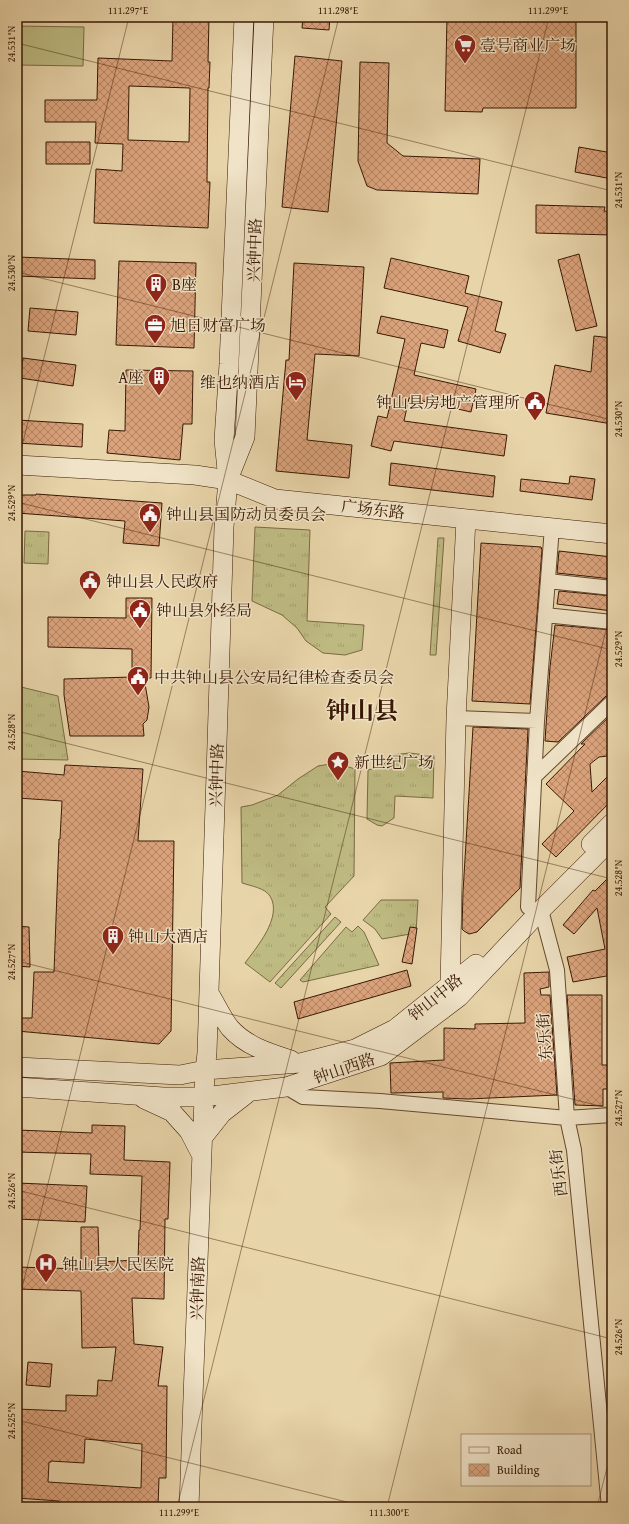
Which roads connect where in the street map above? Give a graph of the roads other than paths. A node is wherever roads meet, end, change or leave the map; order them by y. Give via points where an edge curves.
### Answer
1 (244, 17) edge
2 (264, 17) edge
3 (17, 465) edge
4 (228, 480) junction
5 (466, 519) junction
6 (552, 528) junction
7 (612, 534) edge
8 (548, 581) junction
9 (612, 588) edge
10 (545, 615) junction
11 (612, 622) edge
12 (612, 702) edge
13 (456, 718) junction
14 (537, 721) junction
15 (534, 777) junction
16 (612, 823) edge
17 (612, 839) edge
18 (534, 908) junction
19 (454, 991) junction
20 (209, 992) junction
21 (300, 1063) junction
22 (17, 1067) edge
23 (205, 1070) junction
24 (17, 1087) edge
25 (286, 1087) junction
26 (251, 1091) junction
27 (137, 1095) junction
28 (204, 1097) junction
29 (612, 1116) edge
30 (567, 1118) junction
31 (204, 1137) junction
32 (203, 1157) junction
33 (189, 1507) edge
34 (609, 1507) edge

1 - 4 main road, 兴钟中路 via 224,440
2 - 4 main road, 兴钟中路 via 246,437
3 - 4 main road, 广场东路 via 195,475
4 - 5 main road, 广场东路 via 275,499
4 - 20 main road, 兴钟中路 via 224,527
5 - 6 main road, 广场东路
5 - 13 main road
6 - 7 main road, 广场东路
6 - 8 street, 东乐街
8 - 9 street
8 - 10 street, 东乐街
10 - 11 street
10 - 14 street, 东乐街
12 - 15 street
13 - 14 street
13 - 19 main road
14 - 15 street, 东乐街
15 - 18 street, 东乐街
16 - 18 main road, 钟山中路
17 - 18 main road
18 - 19 main road, 钟山中路 via 480,961
18 - 30 street, 东乐街 via 557,970
19 - 21 main road, 钟山中路 via 395,1029 355,1048
19 - 25 main road, 钟山西路 via 381,1056
20 - 21 main road via 230,1028 245,1041 269,1053
20 - 23 main road, 兴钟中路
21 - 23 main road, 钟山中路
22 - 23 main road via 180,1075
23 - 28 main road, 兴钟南路
24 - 27 main road, 钟山西路
25 - 26 main road, 钟山西路
25 - 30 street via 303,1097 380,1101
26 - 28 main road, 钟山西路
26 - 31 main road via 222,1113
27 - 28 main road, 钟山西路
27 - 32 main road via 172,1112 189,1131
28 - 31 main road, 兴钟南路
29 - 30 street
30 - 34 street, 西乐街 via 574,1150
31 - 32 main road, 兴钟南路
32 - 33 main road, 兴钟南路

